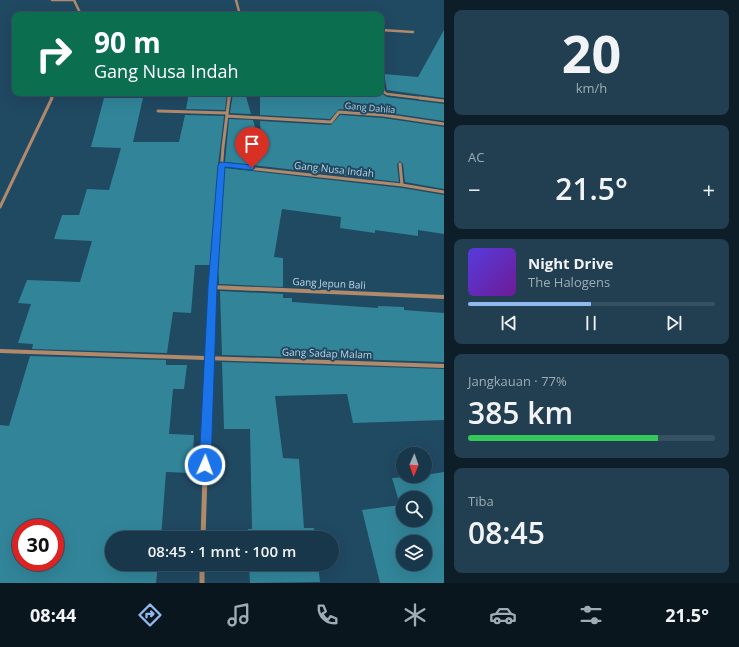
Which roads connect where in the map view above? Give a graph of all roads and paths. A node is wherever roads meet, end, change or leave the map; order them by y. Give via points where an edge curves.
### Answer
1 (52, 0) edge
2 (236, 0) edge
3 (80, 12) edge
4 (239, 12) edge
5 (384, 30) edge
6 (413, 32) dead end
7 (384, 92) edge
8 (53, 96) edge
9 (230, 96) edge
10 (444, 101) edge
11 (158, 111) dead end
12 (227, 114) junction
13 (444, 124) edge
14 (400, 164) dead end
15 (221, 165) junction
16 (402, 185) junction
17 (444, 192) edge
18 (0, 207) edge
19 (212, 287) junction
20 (444, 297) edge
21 (0, 351) edge
22 (209, 358) junction
23 (444, 366) edge
24 (203, 531) edge
25 (202, 571) edge
26 (202, 583) edge

1 - 3 street via 74,0
2 - 4 street
5 - 6 street
7 - 10 street
8 - 18 street
9 - 12 street
11 - 12 street
12 - 13 street, Gang Dahlia via 331,122 339,112 383,114
12 - 15 street
14 - 16 street
15 - 16 street, Gang Nusa Indah
15 - 19 street
16 - 17 street, Gang Nusa Indah
19 - 20 street, Gang Jepun Bali
19 - 22 street
21 - 22 street, Gang Sadap Malam
22 - 23 street, Gang Sadap Malam
22 - 24 street
25 - 26 street

